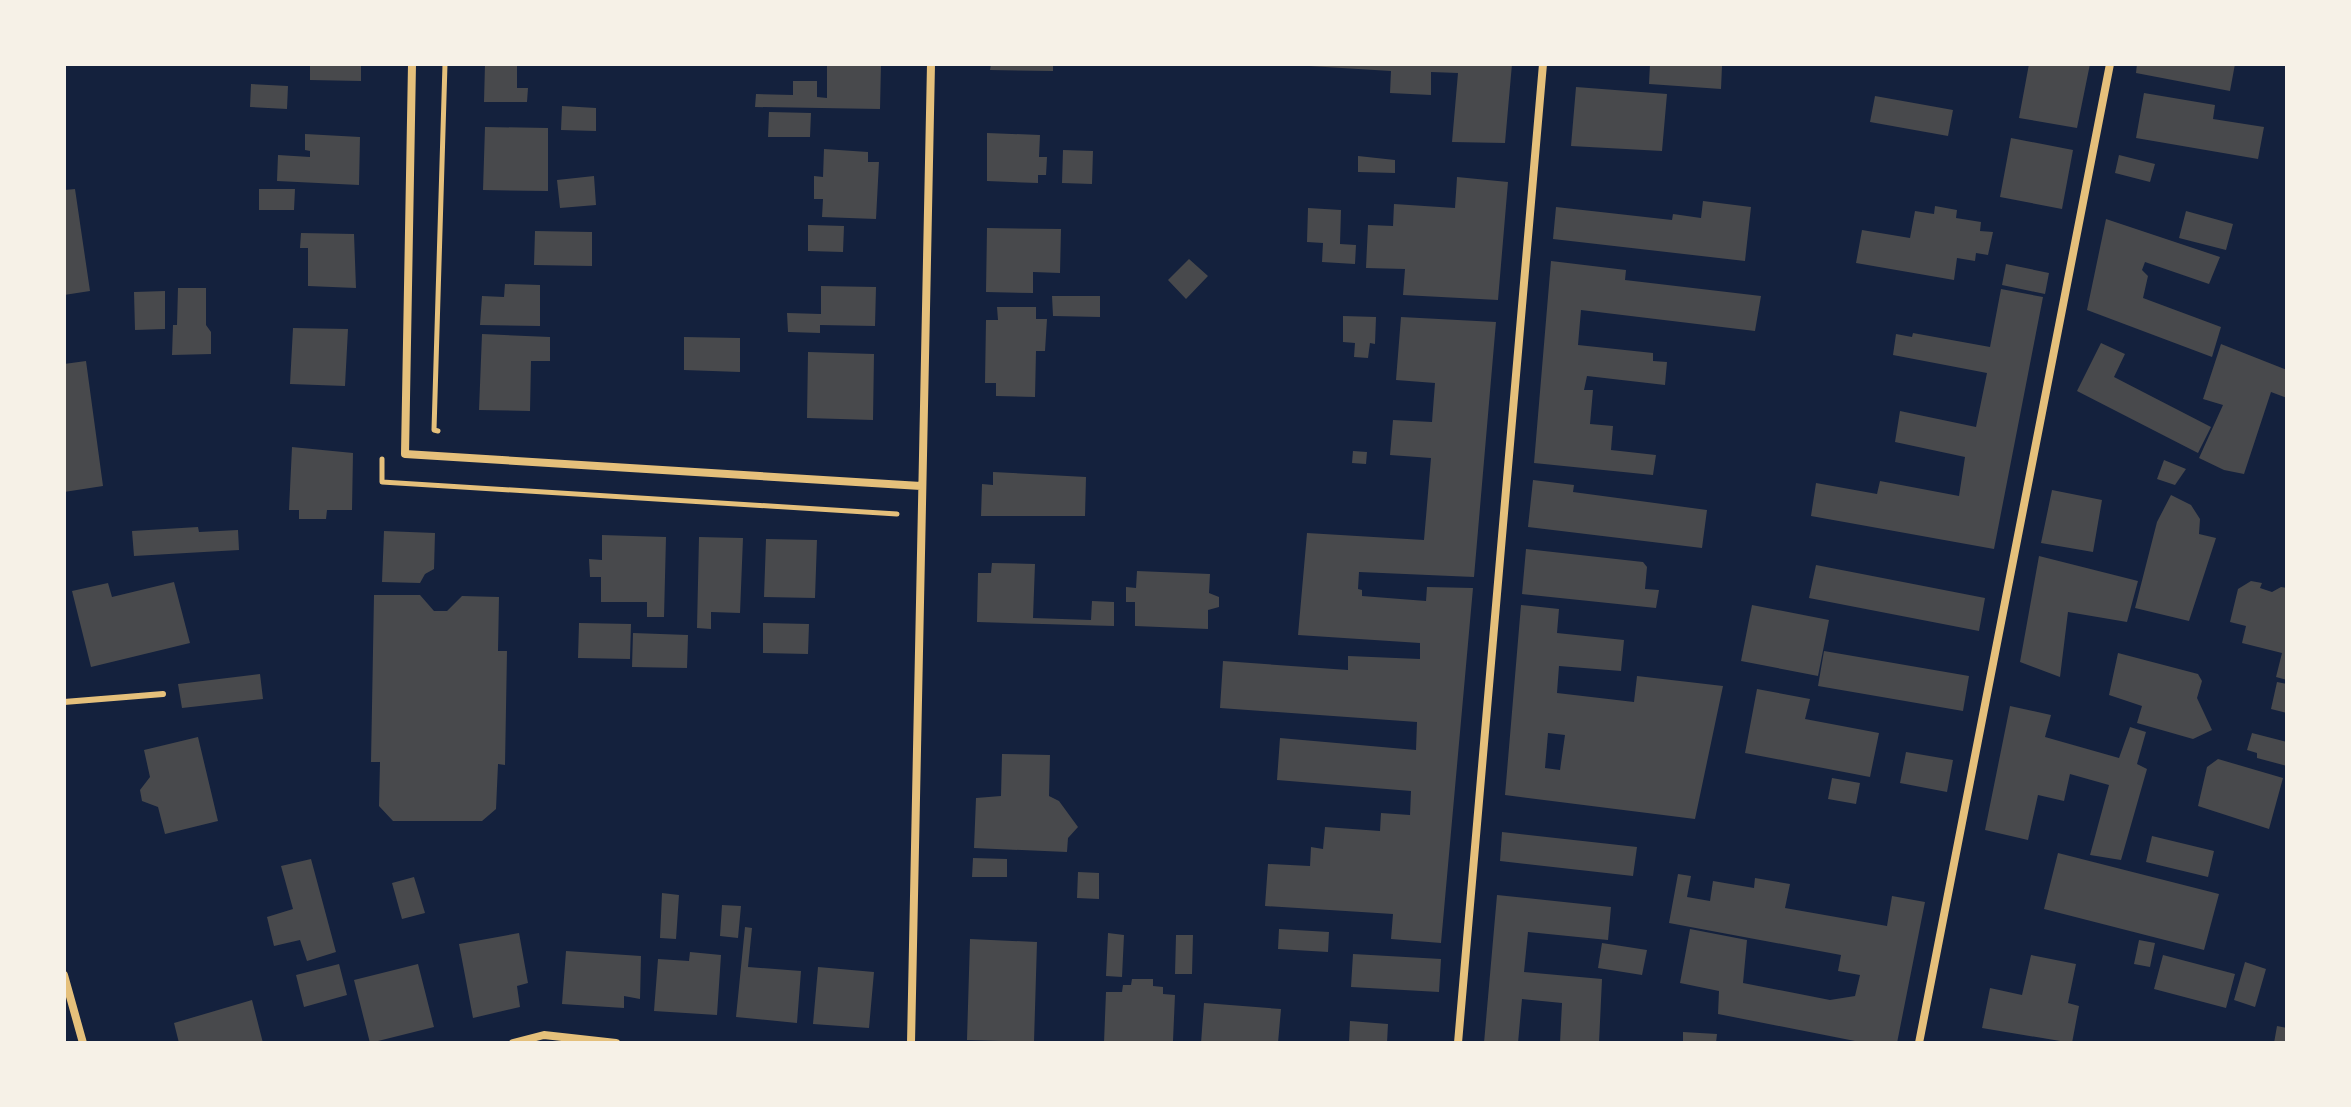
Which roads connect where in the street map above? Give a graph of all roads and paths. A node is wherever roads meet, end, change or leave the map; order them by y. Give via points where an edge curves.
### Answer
1 (412, 64) edge
2 (445, 64) edge
3 (931, 64) edge
4 (1543, 64) edge
5 (2110, 64) edge
6 (450, 432) dead end
7 (383, 451) dead end
8 (921, 486) junction
9 (897, 514) dead end
10 (163, 694) dead end
11 (64, 702) edge
12 (64, 975) edge
13 (83, 1043) edge
14 (513, 1043) edge
15 (616, 1043) edge
16 (911, 1043) edge
17 (1458, 1043) edge
18 (1919, 1043) edge

1 - 8 street via 405,454
2 - 6 path via 434,430
3 - 8 street
4 - 17 street
5 - 18 street
7 - 9 path via 382,482
8 - 16 street
10 - 11 lane
12 - 13 street
14 - 15 street via 544,1035

